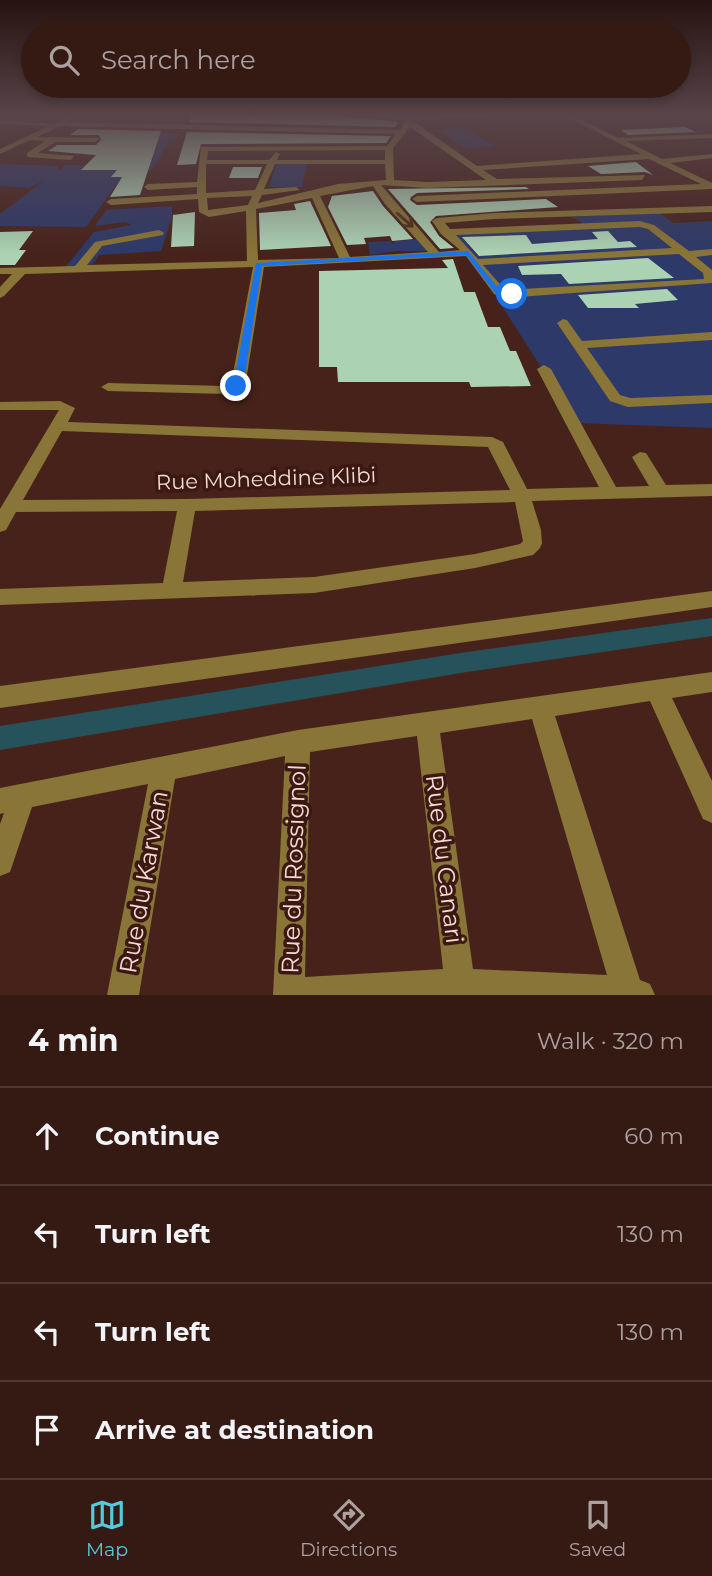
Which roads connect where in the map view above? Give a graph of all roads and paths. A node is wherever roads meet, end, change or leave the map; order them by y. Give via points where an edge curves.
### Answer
1 (468, 161) edge
2 (566, 161) edge
3 (572, 161) edge
4 (663, 161) edge
5 (202, 162) joint
6 (272, 162) junction
7 (307, 162) junction
8 (350, 162) junction
9 (390, 162) joint
10 (712, 163) edge
11 (675, 167) junction
12 (477, 168) junction
13 (154, 173) dead end
14 (306, 175) dead end
15 (691, 175) junction
16 (650, 176) dead end
17 (663, 176) dead end
18 (594, 178) junction
19 (550, 180) junction
20 (390, 182) junction
21 (495, 182) junction
22 (375, 183) junction
23 (200, 184) junction
24 (712, 186) edge
25 (148, 187) junction
26 (348, 187) junction
27 (257, 192) junction
28 (562, 193) junction
29 (315, 195) junction
30 (201, 196) junction
31 (143, 200) junction
32 (417, 200) dead end
33 (111, 202) dead end
34 (251, 208) junction
35 (712, 209) edge
36 (445, 232) junction
37 (159, 233) dead end
38 (712, 252) edge
39 (683, 253) junction
40 (436, 255) junction
41 (471, 258) junction
42 (346, 260) junction
43 (256, 264) junction
44 (22, 270) junction
45 (77, 270) junction
46 (0, 271) edge
47 (0, 294) edge
48 (563, 323) dead end
49 (712, 336) edge
50 (578, 345) junction
51 (544, 369) dead end
52 (108, 387) dead end
53 (712, 399) edge
54 (0, 406) edge
55 (58, 426) junction
56 (640, 457) dead end
57 (712, 490) edge
58 (660, 492) junction
59 (611, 493) junction
60 (521, 494) junction
61 (187, 505) junction
62 (12, 506) junction
63 (0, 525) edge
64 (171, 591) junction
65 (0, 597) edge
66 (712, 599) edge
67 (712, 682) edge
68 (656, 690) junction
69 (0, 697) edge
70 (540, 706) junction
71 (427, 722) junction
72 (298, 742) junction
73 (164, 769) junction
74 (11, 799) edge
75 (712, 810) edge
76 (0, 862) edge
77 (460, 990) edge
78 (289, 994) edge
79 (632, 994) edge
80 (123, 995) edge

1 - 12 street
2 - 12 street
3 - 18 street
4 - 11 street
5 - 6 street
5 - 23 street
6 - 7 street
6 - 27 street
7 - 8 street
7 - 14 street
8 - 9 street
8 - 26 street
9 - 20 street
10 - 11 street
11 - 15 street
12 - 21 street
13 - 25 street
15 - 17 street
15 - 24 street
16 - 18 street
18 - 19 street
19 - 21 street
19 - 28 street
20 - 21 street
20 - 22 street
22 - 26 street
22 -> 40 street
23 - 25 street
23 - 30 street
24 - 28 street
25 - 31 street
26 - 27 street
26 - 29 street
27 - 30 street
27 - 34 street
28 - 32 street
29 - 34 street
29 - 42 street
30 - 31 street
30 - 34 street via 204,212 209,214
31 - 33 street
34 - 43 street
35 - 36 street via 437,220
36 - 39 street via 640,224 651,227
36 - 41 street
37 - 45 street via 99,244
38 - 39 street
39 - 41 street
39 - 41 street via 707,271 711,277 707,282 505,294 498,292
40 - 41 street
40 - 42 street
42 - 43 street
43 - 45 street
43 - 52 street via 236,386 227,390
44 - 45 street
44 - 46 street
44 - 47 street
48 - 50 street
49 - 50 street
50 - 53 street via 615,398 628,403
51 - 59 street
54 - 55 street via 66,406
55 - 60 street via 492,442
55 - 62 street
56 - 58 street
57 - 58 street, Rue Moheddine Klibi
58 - 59 street, Rue Moheddine Klibi
59 - 60 street, Rue Moheddine Klibi
60 - 61 street, Rue Moheddine Klibi
60 - 64 street via 532,528 533,543 526,550 314,585
61 - 62 street, Rue Moheddine Klibi
61 - 64 street
62 - 63 street
64 - 65 street
66 - 69 street
67 - 68 street
68 - 70 street
68 - 75 street
70 - 71 street
70 - 79 street
71 - 72 street
71 - 77 street, Rue du Canari
72 - 73 street
72 - 78 street, Rue du Rossignol
73 - 74 street
73 - 80 street, Rue du Karwan
74 - 76 street
77 - 78 street
77 - 79 street

